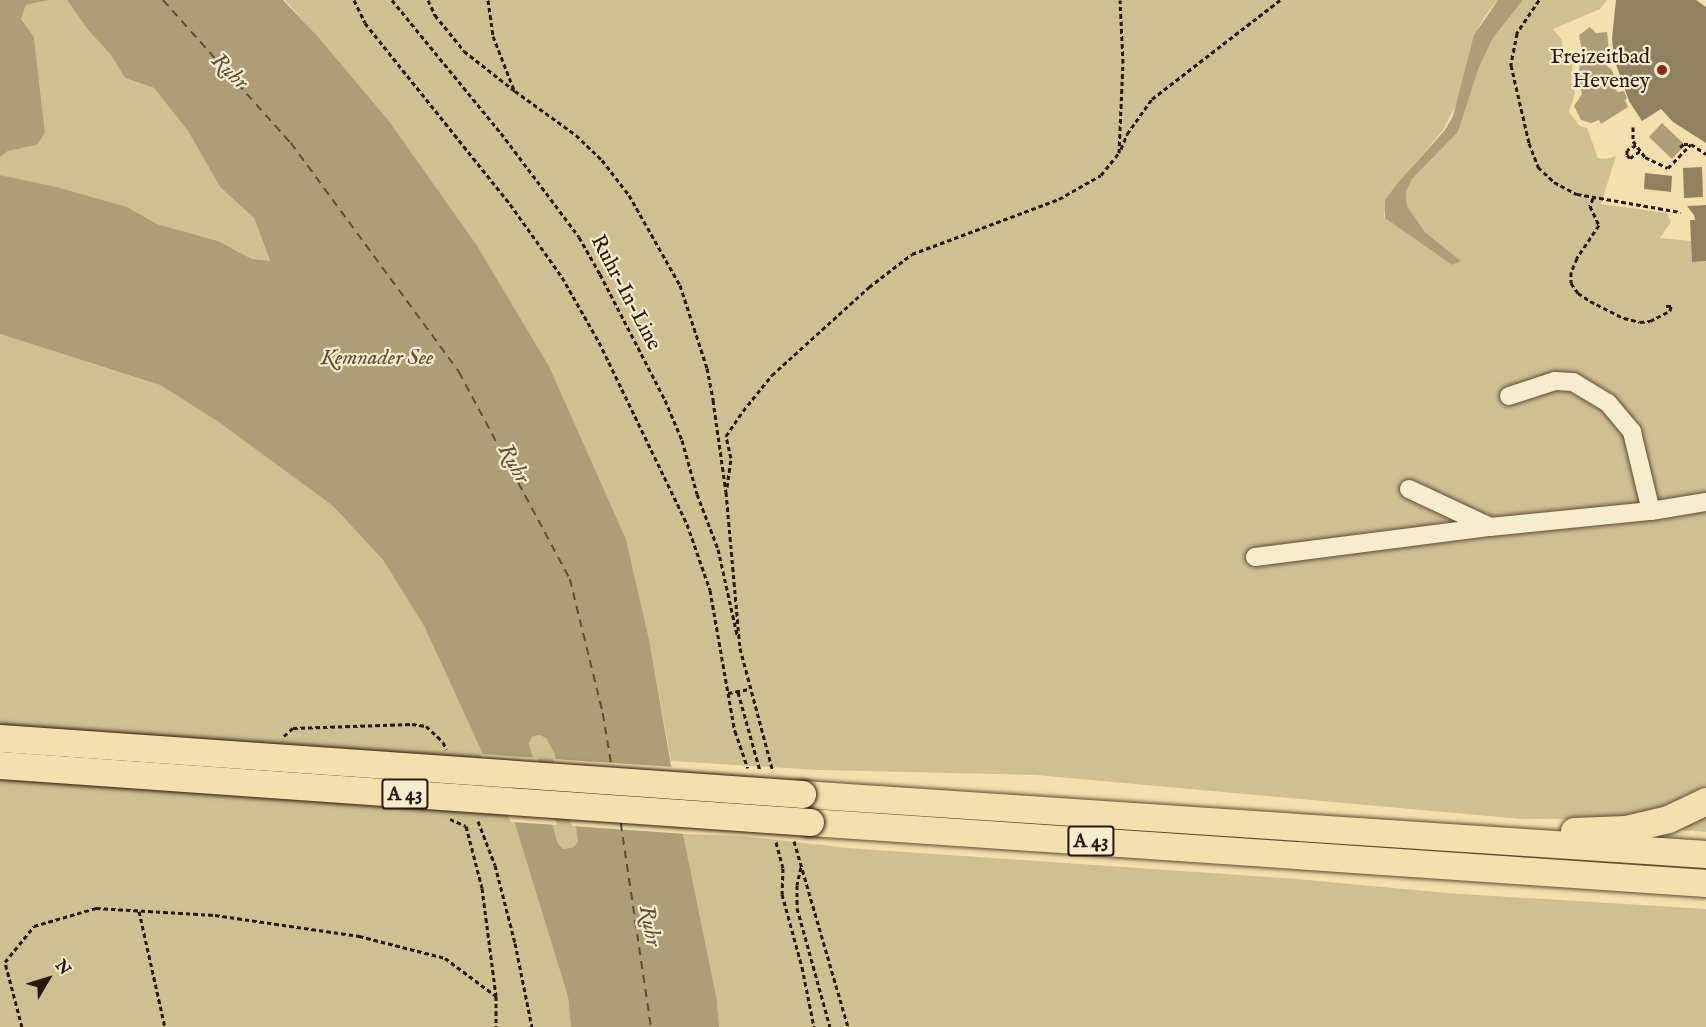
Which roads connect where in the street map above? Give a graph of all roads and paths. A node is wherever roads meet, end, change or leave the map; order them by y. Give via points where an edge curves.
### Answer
1 (354, 0) edge
2 (392, 0) edge
3 (428, 0) edge
4 (488, 0) edge
5 (1120, 0) edge
6 (1280, 0) edge
7 (1539, 0) edge
8 (515, 92) junction
9 (1633, 127) dead end
10 (1690, 144) junction
11 (1636, 145) junction
12 (1680, 147) dead end
13 (1640, 151) junction
14 (1119, 153) junction
15 (1706, 153) edge
16 (1593, 198) junction
17 (1680, 212) dead end
18 (1600, 213) dead end
19 (1594, 216) junction
20 (1665, 306) dead end
21 (1509, 396) dead end
22 (1409, 489) dead end
23 (726, 492) junction
24 (1706, 501) edge
25 (1651, 511) junction
26 (1490, 526) junction
27 (1255, 557) dead end
28 (740, 648) junction
29 (748, 688) junction
30 (738, 692) junction
31 (728, 693) junction
32 (0, 738) edge
33 (281, 740) dead end
34 (449, 756) dead end
35 (0, 765) edge
36 (750, 774) dead end
37 (762, 780) dead end
38 (775, 781) dead end
39 (1706, 801) edge
40 (478, 820) dead end
41 (466, 826) dead end
42 (801, 828) junction
43 (1424, 836) junction
44 (776, 839) dead end
45 (1706, 854) edge
46 (802, 865) junction
47 (1706, 883) edge
48 (139, 911) junction
49 (496, 996) junction
50 (22, 1027) edge
51 (165, 1027) edge
52 (496, 1027) edge
53 (532, 1027) edge
54 (814, 1027) edge
55 (830, 1027) edge
56 (848, 1027) edge

1 - 31 path via 365,23 510,204 562,277 599,342 687,524 710,590
2 - 28 path, Ruhr-In-Line via 501,133 579,237 600,274 682,440 718,549
3 - 8 path via 464,51
4 - 8 path via 493,36
5 - 14 path via 1123,63
6 - 14 path via 1152,99 1127,134
7 - 16 path via 1517,33 1511,64 1529,143 1538,167 1554,182
8 - 23 path via 576,135 602,160 657,240 680,285 706,368
9 - 11 path
10 - 12 path
10 - 13 path via 1668,168 1645,158
10 - 15 path
11 - 13 path
11 - 13 path via 1627,150 1627,155 1630,158
14 - 23 path via 1101,176 1059,199 912,254 868,287 772,375 743,411 726,436 731,458
16 - 17 path
16 - 19 path via 1590,206
18 - 19 path
19 - 20 path via 1599,225 1571,272 1571,283 1578,293 1624,318 1640,322 1670,311 1671,306
21 - 25 lane via 1555,381 1573,382 1608,403 1632,432
22 - 26 lane
23 - 28 path
24 - 25 lane
25 - 26 lane
26 - 27 lane
28 - 29 path
29 - 30 path
29 - 38 path
30 - 31 path
30 - 37 path
31 - 36 path via 735,731
32 - 43 highway, A 43, bridge
33 - 34 path via 293,728 412,724 426,726 443,742
35 - 42 highway, A 43, bridge
39 - 43 highway via 1668,819 1626,829 1469,826
40 - 53 path via 516,943
41 - 49 path via 482,888
42 - 46 path
42 - 47 highway, A 43
43 - 45 highway, A 43
44 - 54 path via 783,868 782,894
46 - 55 path via 797,908
46 - 56 path
48 - 49 path via 215,915 359,936 445,957
48 - 50 path via 96,908 34,926 5,962
48 - 51 path
49 - 52 path

